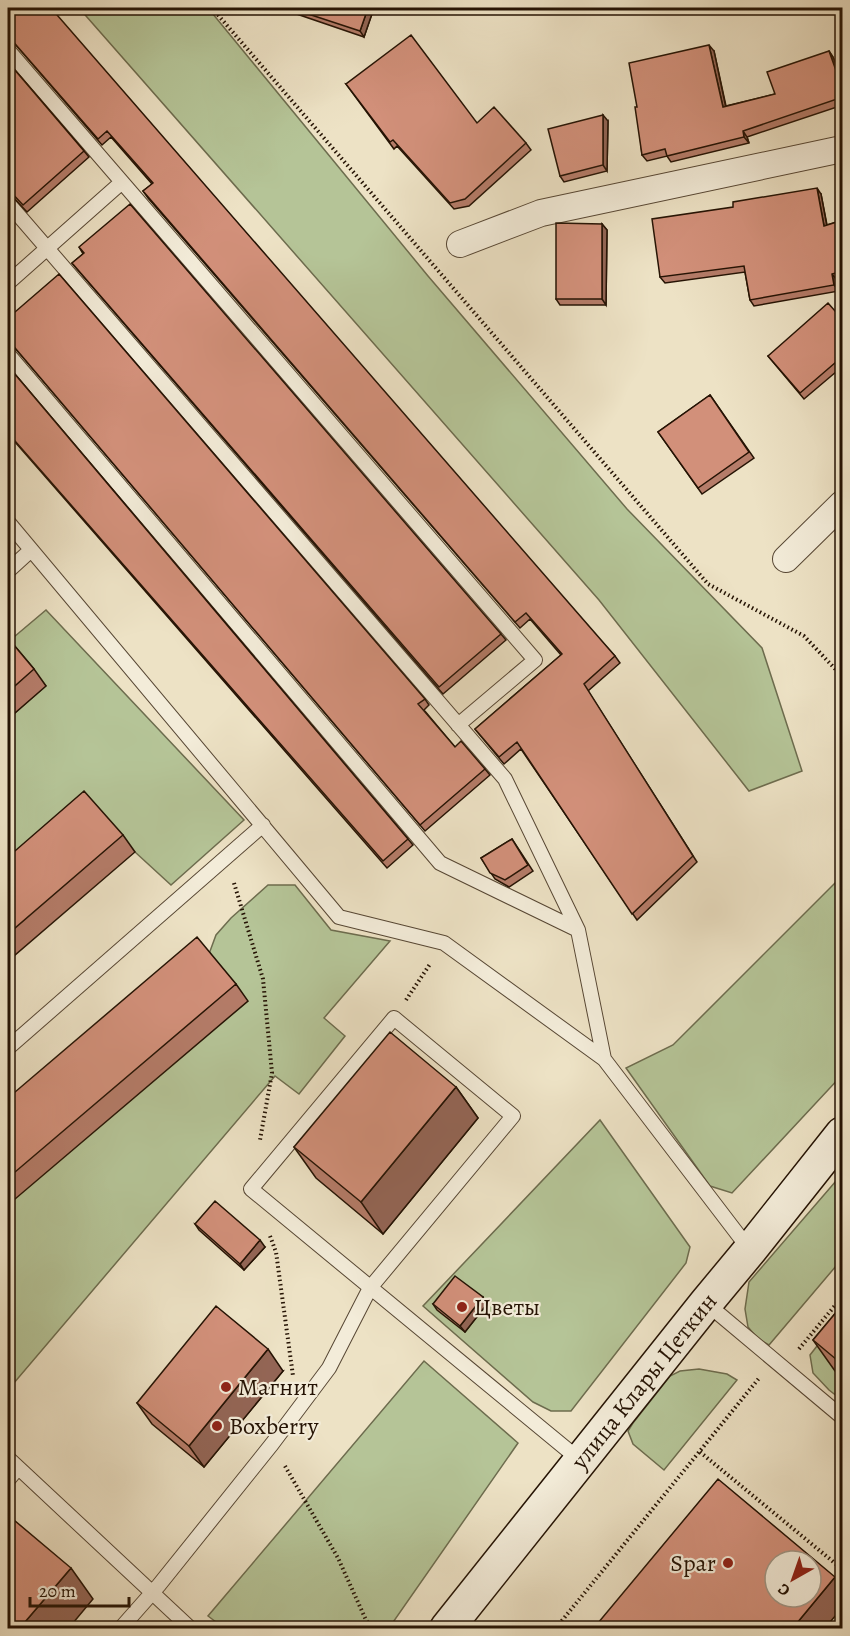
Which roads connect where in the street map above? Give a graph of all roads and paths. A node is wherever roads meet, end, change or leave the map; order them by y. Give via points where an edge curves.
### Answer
1 (212, 8) edge
2 (8, 50) edge
3 (843, 149) edge
4 (122, 182) junction
5 (8, 203) edge
6 (459, 244) dead end
7 (47, 249) junction
8 (8, 283) edge
9 (8, 354) edge
10 (843, 504) edge
11 (8, 522) edge
12 (31, 550) junction
13 (786, 560) dead end
14 (8, 571) edge
15 (843, 675) edge
16 (458, 725) junction
17 (263, 825) junction
18 (578, 930) junction
19 (444, 943) junction
20 (394, 1018) junction
21 (8, 1048) edge
22 (604, 1059) junction
23 (843, 1134) edge
24 (750, 1250) junction
25 (370, 1288) junction
26 (843, 1297) edge
27 (706, 1303) junction
28 (779, 1364) junction
29 (843, 1417) edge
30 (272, 1444) junction
31 (700, 1452) junction
32 (581, 1461) junction
33 (13, 1463) edge
34 (8, 1480) edge
35 (843, 1569) edge
36 (152, 1593) junction
37 (121, 1629) edge
38 (190, 1629) edge
39 (372, 1629) edge
40 (447, 1629) edge
41 (556, 1629) edge

1 - 15 path via 708,584 804,636
2 - 4 lane
3 - 6 street via 541,213
4 - 7 lane
4 - 16 lane via 535,660
5 - 7 lane
7 - 8 lane
7 - 16 lane
9 - 18 lane via 440,863
10 - 13 street
11 - 12 lane
12 - 14 lane
12 - 17 lane
16 - 18 lane via 505,779
17 - 19 lane via 339,917
17 - 21 lane
18 - 22 lane
19 - 20 path
19 - 22 lane
20 - 25 lane via 251,1189
20 - 25 lane via 513,1116
22 - 24 lane
23 - 24 main road, улица Клары Цеткин
24 - 27 main road, улица Клары Цеткин
25 - 30 lane via 329,1368
25 - 32 lane
26 - 28 path
27 - 28 lane
27 - 32 main road, улица Клары Цеткин
28 - 29 lane
28 - 31 path
30 - 36 lane
30 - 39 path via 338,1558
31 - 35 path
31 - 41 path
32 - 40 main road, улица Клары Цеткин
33 - 34 lane
33 - 36 lane
36 - 37 lane
36 - 38 lane

